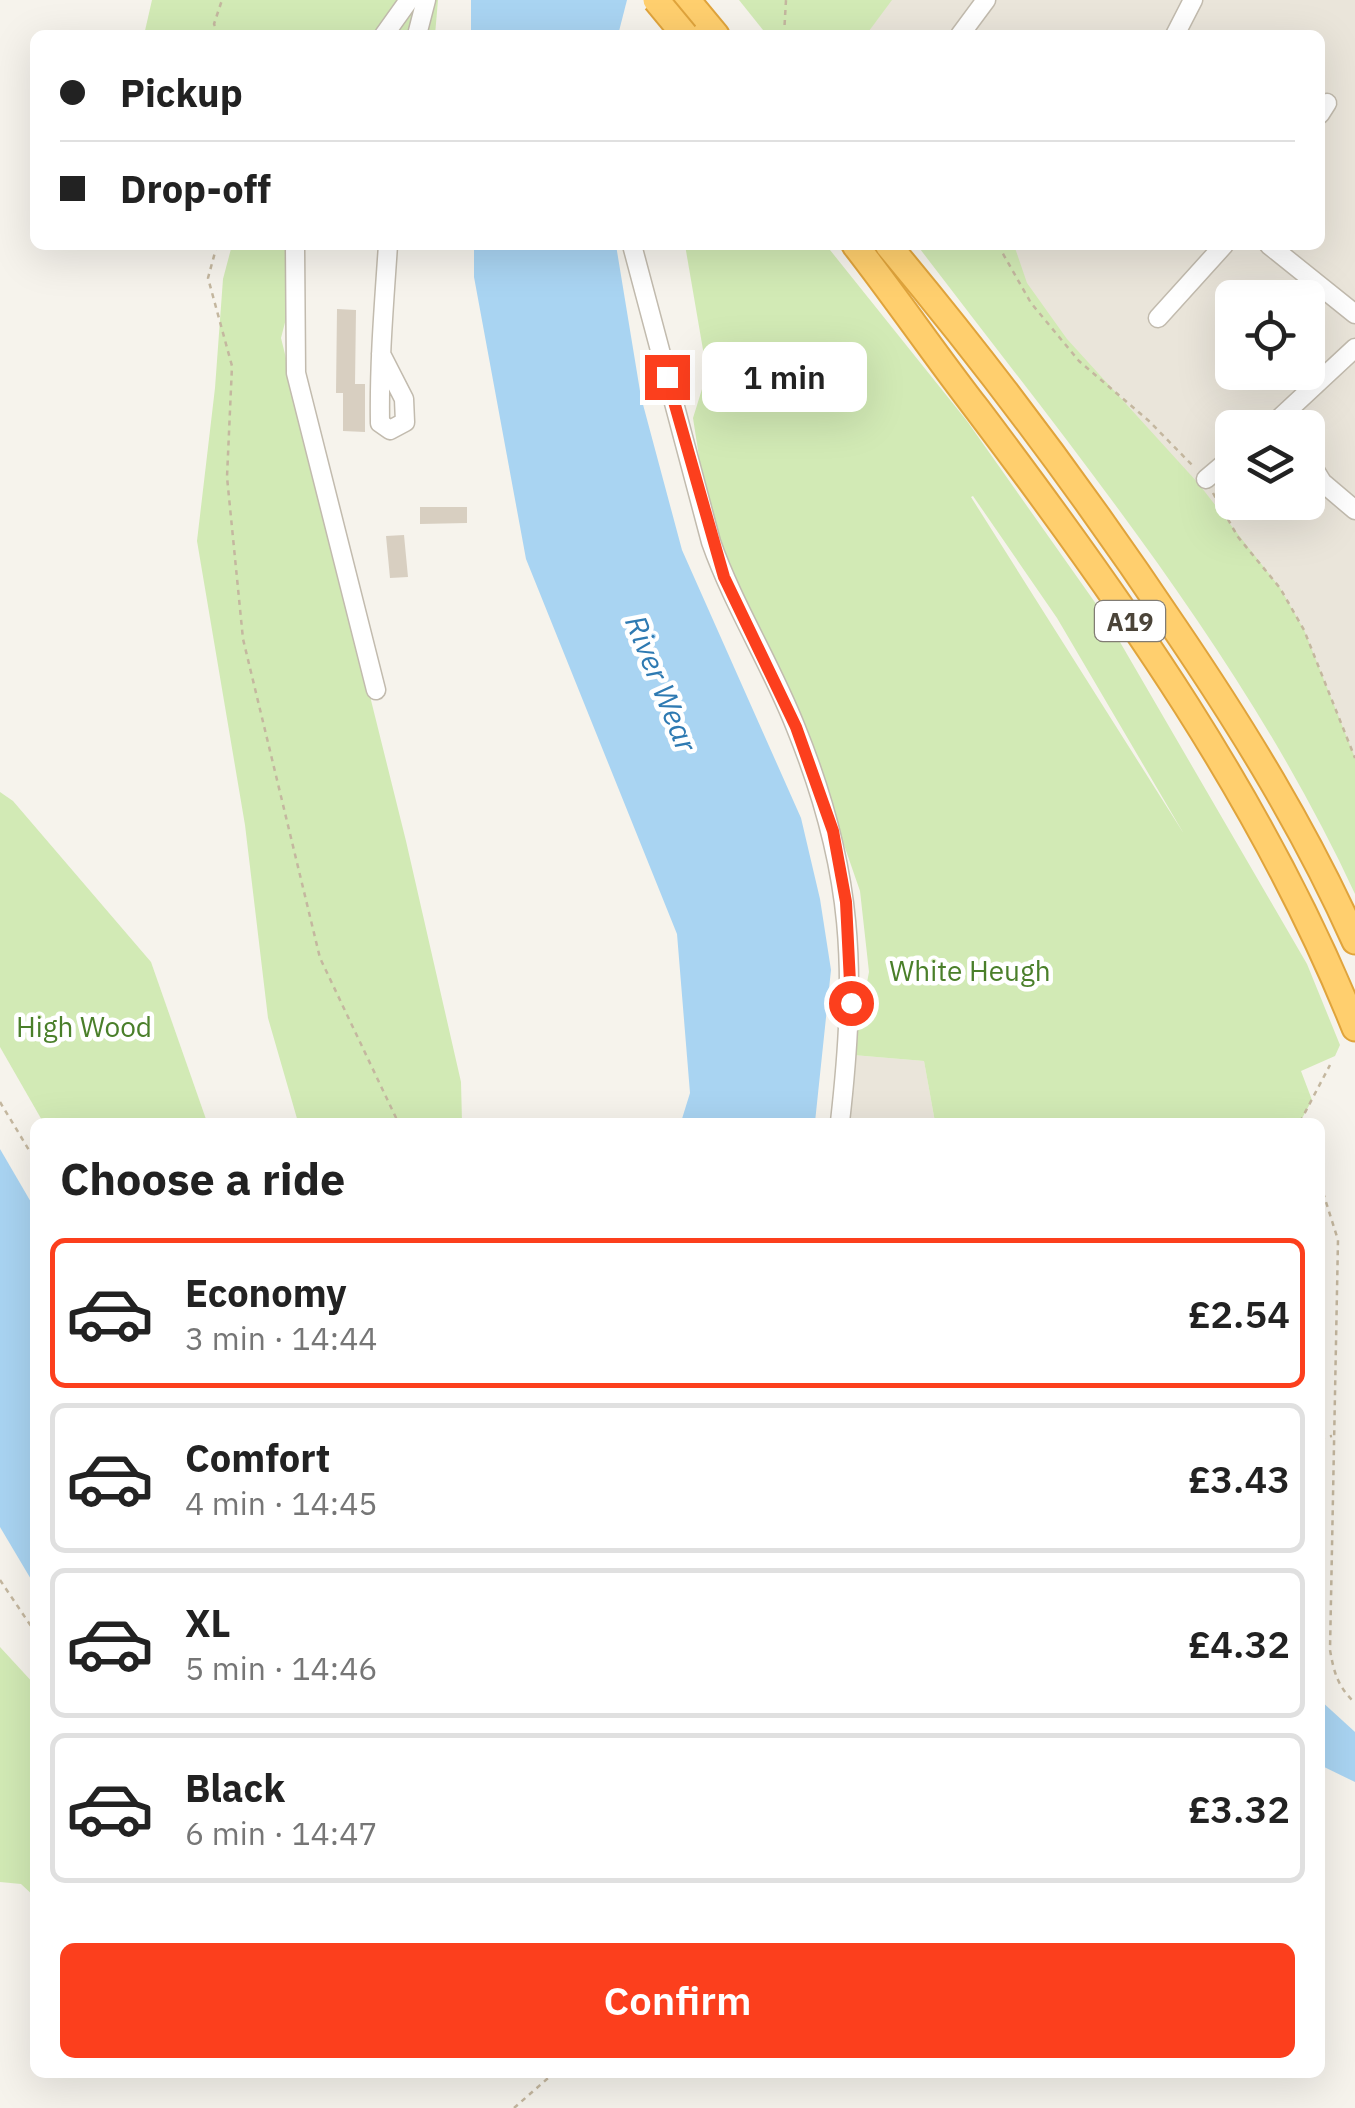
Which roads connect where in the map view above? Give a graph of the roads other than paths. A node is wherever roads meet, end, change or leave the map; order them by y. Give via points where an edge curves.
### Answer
1 (409, 0) edge
2 (426, 0) edge
3 (656, 0) edge
4 (678, 0) edge
5 (687, 0) edge
6 (986, 0) edge
7 (1193, 0) edge
8 (388, 30) edge
9 (418, 30) edge
10 (661, 30) edge
11 (680, 30) edge
12 (712, 30) edge
13 (964, 30) edge
14 (1178, 30) edge
15 (295, 250) edge
16 (388, 250) edge
17 (633, 250) edge
18 (859, 250) edge
19 (892, 250) edge
20 (1219, 250) edge
21 (1275, 250) edge
22 (1355, 314) edge
23 (1158, 318) dead end
24 (1355, 348) edge
25 (380, 354) dead end
26 (1294, 410) edge
27 (1215, 471) edge
28 (1206, 479) road end
29 (1325, 485) edge
30 (1355, 510) edge
31 (376, 690) dead end
32 (1355, 940) edge
33 (1355, 1028) edge
34 (840, 1118) edge

1 - 8 street
2 - 9 street
3 - 11 highway, bridge
4 - 10 street
5 - 12 highway
6 - 13 street
7 - 14 street
15 - 31 street via 296,373
16 - 25 street
17 - 34 street via 718,559 796,727 833,831 852,983
18 - 33 highway, A19 via 1078,544 1164,673 1268,846
19 - 32 highway, A19 via 1120,545 1238,722
20 - 23 street
21 - 22 street
24 - 26 street
27 - 28 street
29 - 30 street

